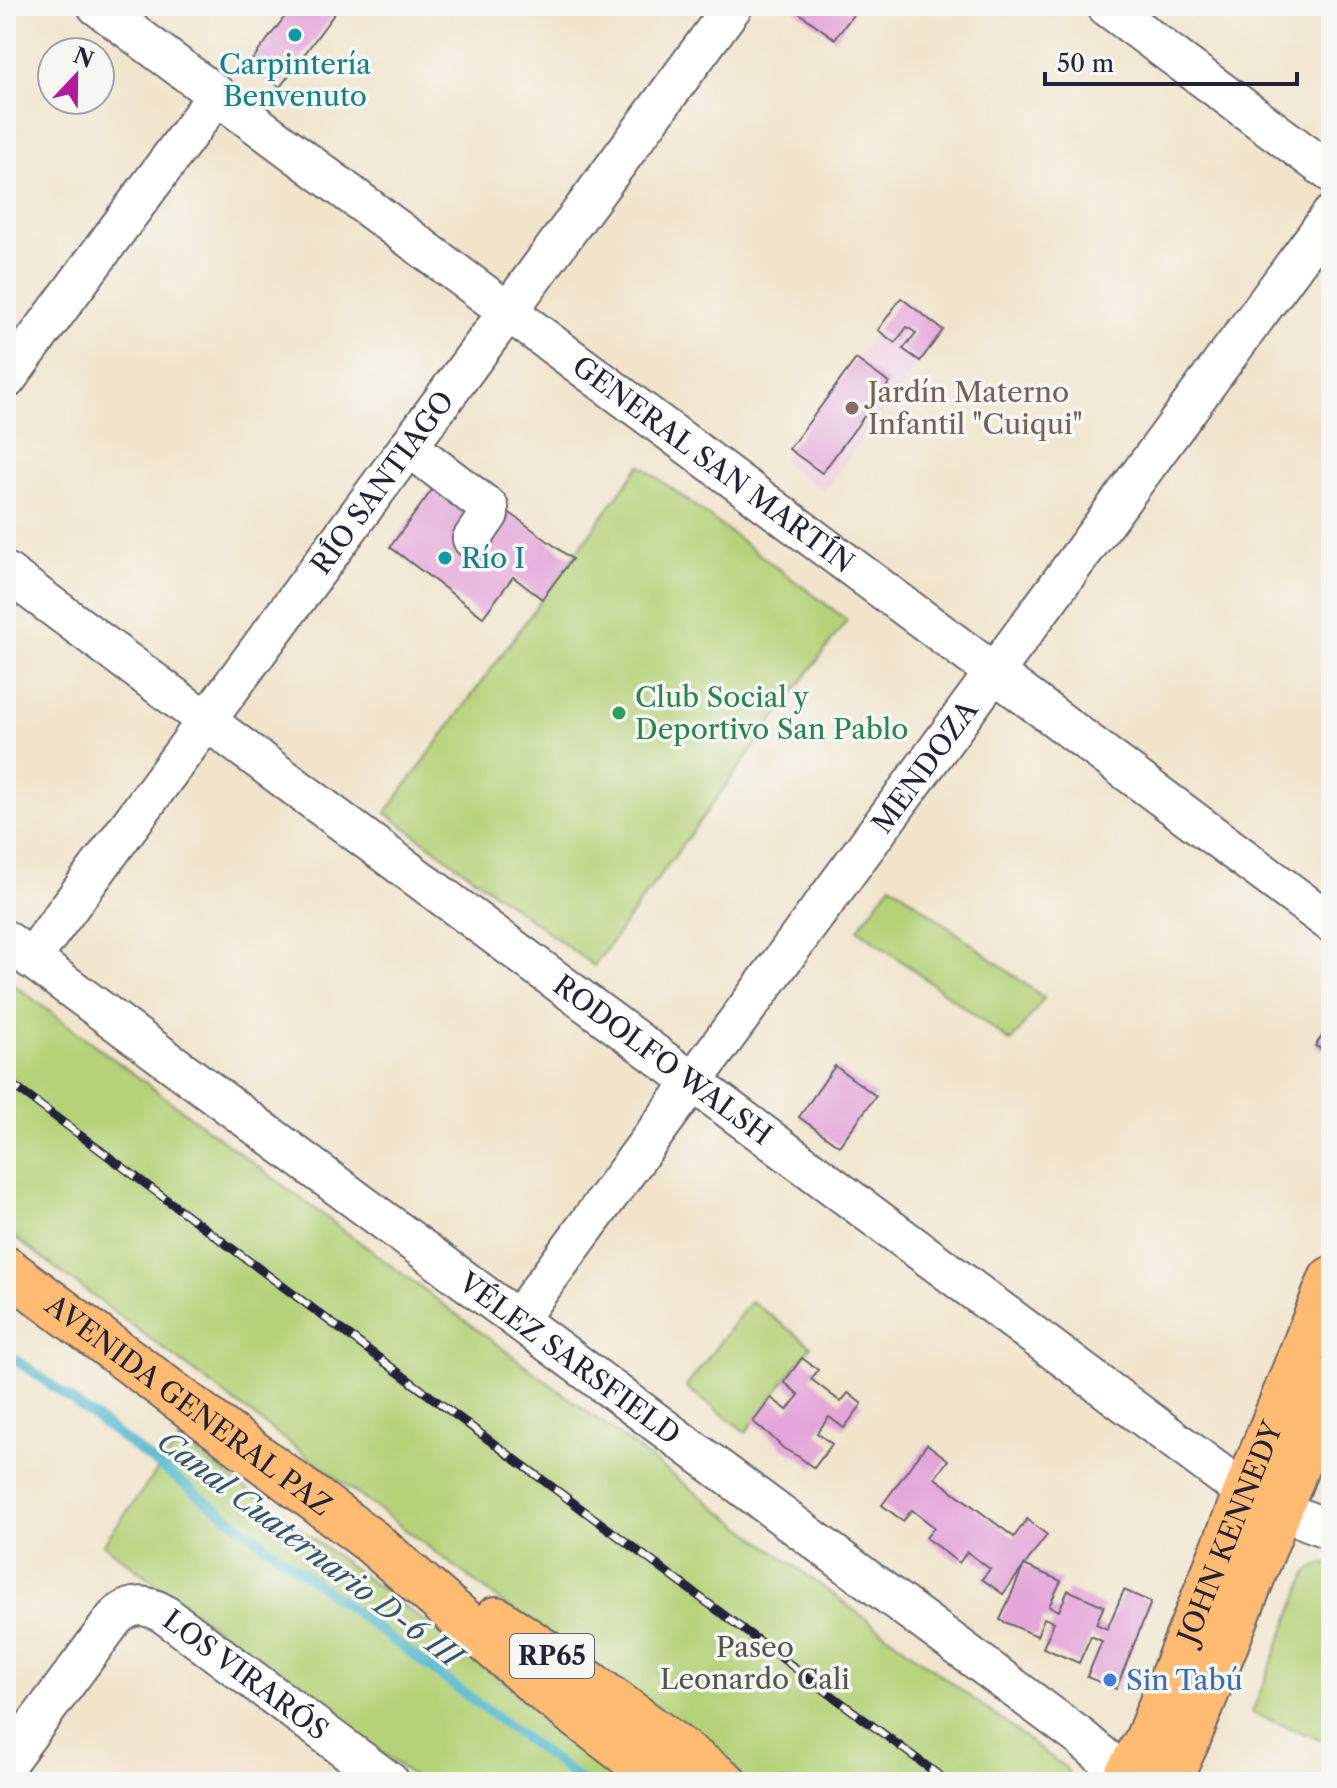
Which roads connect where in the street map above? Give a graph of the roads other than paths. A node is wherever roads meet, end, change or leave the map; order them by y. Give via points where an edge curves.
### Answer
1 (97, 6) edge
2 (733, 6) edge
3 (1106, 6) edge
4 (217, 95) junction
5 (1331, 173) edge
6 (1331, 215) edge
7 (508, 312) junction
8 (6, 380) edge
9 (409, 447) junction
10 (472, 539) dead end
11 (6, 572) edge
12 (994, 673) junction
13 (206, 721) junction
14 (1331, 923) edge
15 (18, 949) edge
16 (693, 1082) junction
17 (6, 1269) edge
18 (1331, 1279) edge
19 (518, 1319) junction
20 (1331, 1380) edge
21 (1263, 1501) junction
22 (1331, 1530) edge
23 (372, 1542) junction
24 (6, 1764) edge
25 (1135, 1781) edge
26 (390, 1782) edge
27 (664, 1782) edge
28 (724, 1782) edge

1 - 4 street, GENERAL SAN MARTÍN
2 - 7 street, RÍO SANTIAGO
3 - 5 street
4 - 7 street, GENERAL SAN MARTÍN
4 - 8 street
6 - 12 street, MENDOZA
7 - 9 street, RÍO SANTIAGO
7 - 12 street, GENERAL SAN MARTÍN
9 - 10 street via 489,508
9 - 13 street, RÍO SANTIAGO
11 - 13 street, RODOLFO WALSH
12 - 14 street, GENERAL SAN MARTÍN
12 - 16 street, MENDOZA
13 - 15 street, RÍO SANTIAGO
13 - 16 street, RODOLFO WALSH
15 - 19 street, VÉLEZ SARSFIELD
16 - 19 street, MENDOZA
16 - 21 street, RODOLFO WALSH
17 - 23 main road, AVENIDA GENERAL PAZ / RP65
18 - 21 main road, JOHN KENNEDY
19 - 25 street, VÉLEZ SARSFIELD
20 - 21 main road, JOHN KENNEDY
21 - 22 street, RODOLFO WALSH
21 - 25 main road, JOHN KENNEDY via 1147,1740
23 - 27 main road, AVENIDA GENERAL PAZ / RP65 via 555,1700
23 - 28 main road, AVENIDA GENERAL PAZ / RP65 via 547,1652
24 - 26 street, LOS VIRARÓS via 114,1619 137,1605 164,1614

